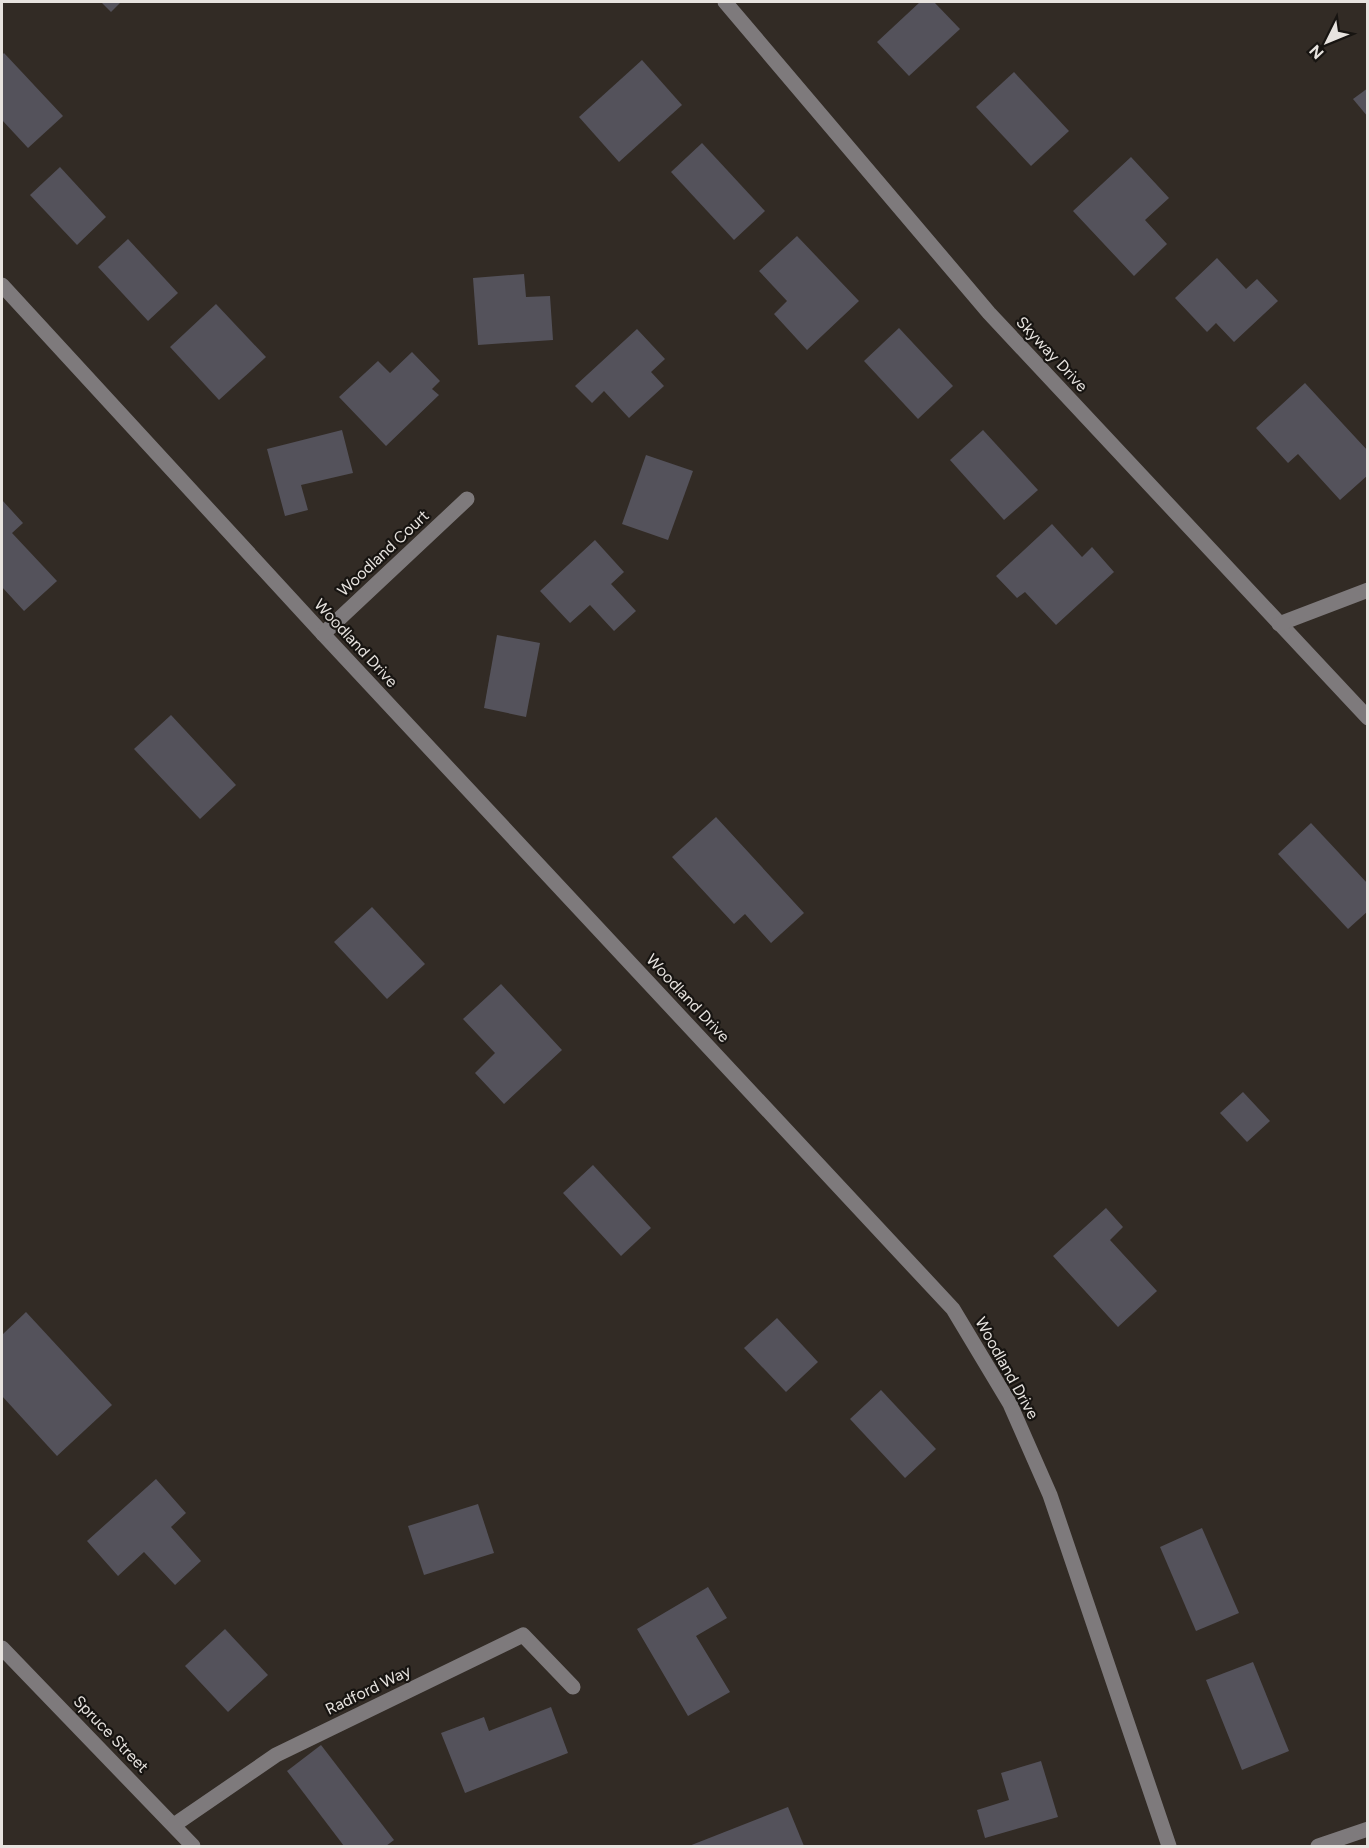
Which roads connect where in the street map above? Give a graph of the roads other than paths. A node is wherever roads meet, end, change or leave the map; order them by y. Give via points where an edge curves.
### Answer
1 (725, 2) edge
2 (2, 285) edge
3 (467, 499) dead end
4 (1368, 590) edge
5 (1279, 624) junction
6 (323, 634) junction
7 (1368, 718) edge
8 (2, 1648) edge
9 (573, 1687) dead end
10 (174, 1825) junction
11 (1368, 1829) edge
12 (193, 1846) edge
13 (1169, 1846) edge
14 (1318, 1846) edge

1 - 5 street, Skyway Drive via 989,313
2 - 6 street, Woodland Drive
3 - 6 street, Woodland Court
4 - 5 street
5 - 7 street, Skyway Drive
6 - 13 street, Woodland Drive via 953,1309 1010,1404 1050,1495
8 - 10 street, Spruce Street
9 - 10 street, Radford Way via 523,1635 276,1755
10 - 12 street, Spruce Street
11 - 14 street

